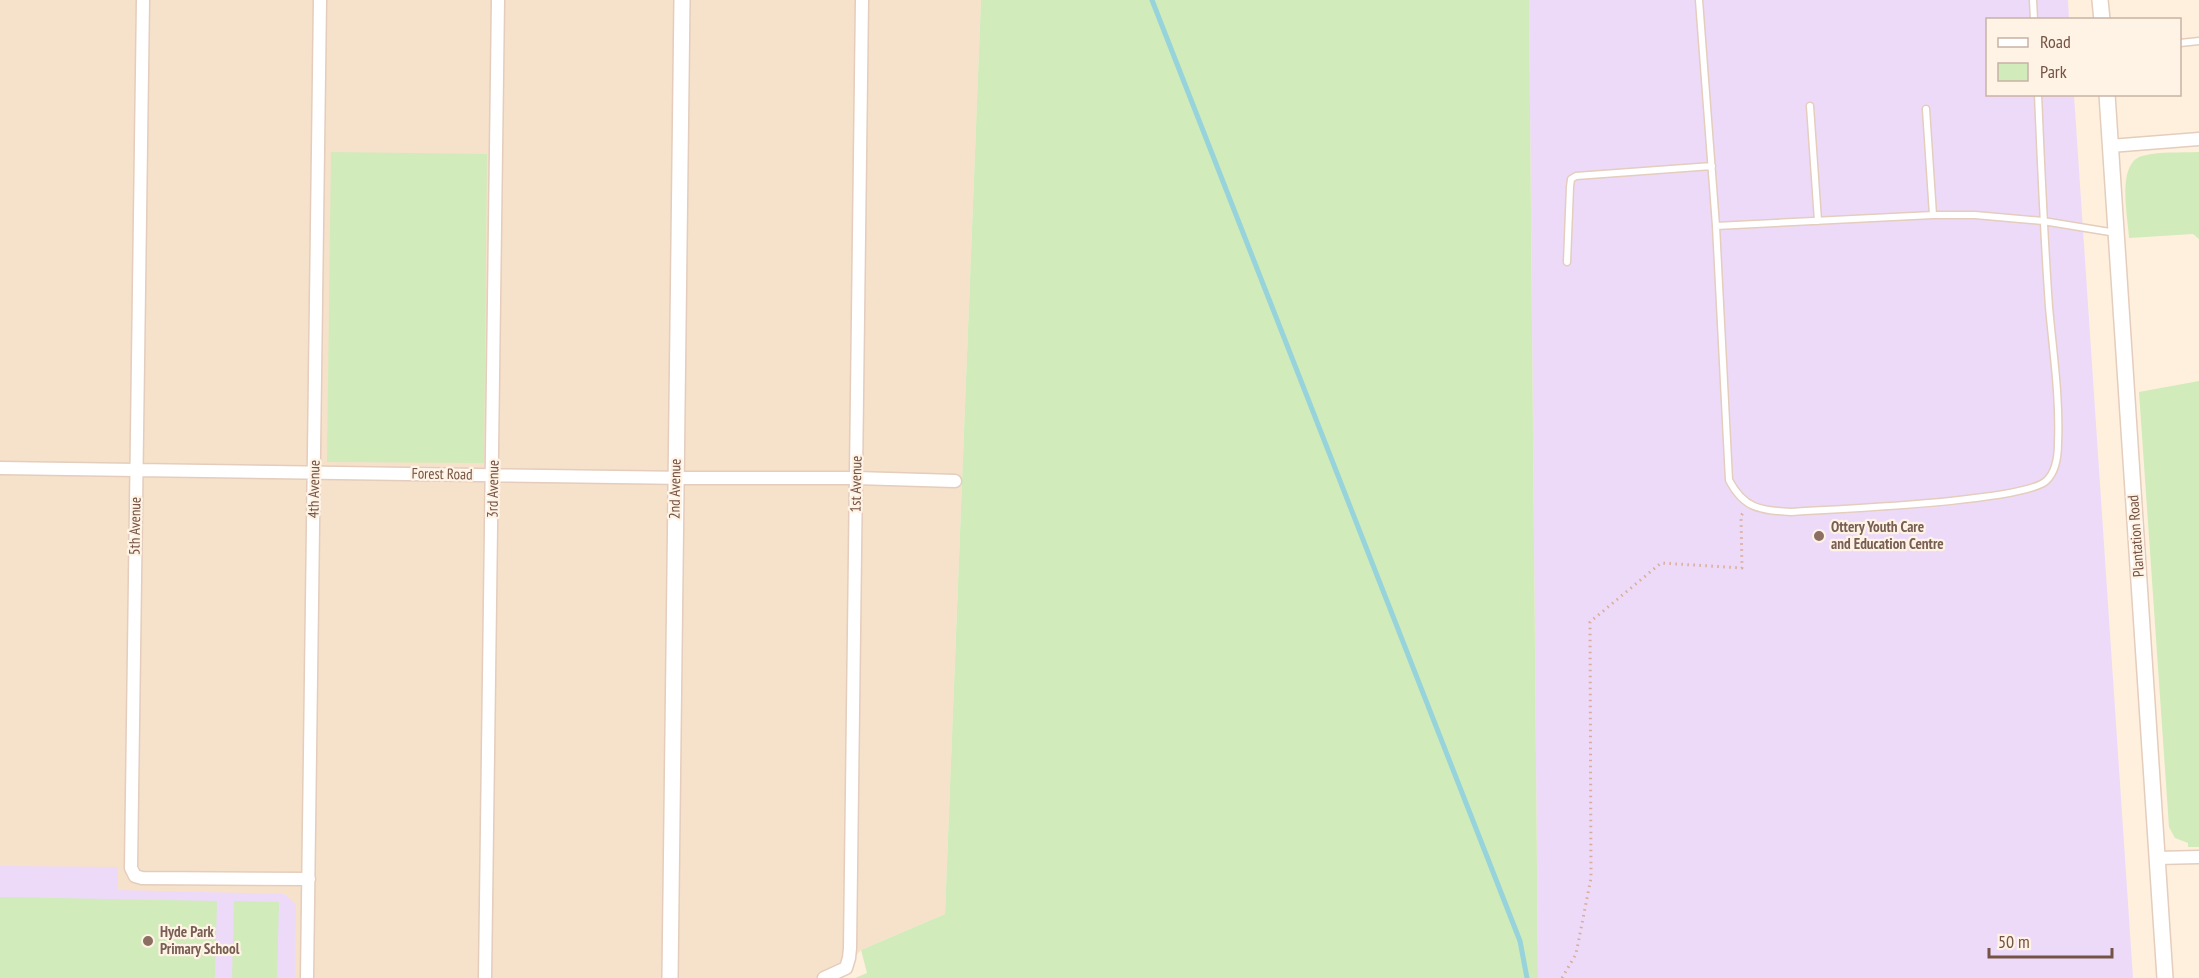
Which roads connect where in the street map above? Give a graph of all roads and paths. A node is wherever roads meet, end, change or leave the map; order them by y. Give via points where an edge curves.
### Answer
1 (143, 0) edge
2 (320, 0) edge
3 (498, 0) edge
4 (682, 0) edge
5 (862, 0) edge
6 (1699, 0) edge
7 (2033, 0) edge
8 (2100, 0) edge
9 (2034, 18) edge
10 (2102, 18) edge
11 (2199, 41) edge
12 (2181, 42) edge
13 (2038, 96) edge
14 (2107, 96) edge
15 (1810, 106) dead end
16 (1926, 109) dead end
17 (2199, 140) edge
18 (2110, 146) junction
19 (1712, 166) junction
20 (1933, 215) junction
21 (1818, 221) junction
22 (2043, 221) junction
23 (1716, 226) junction
24 (2116, 233) junction
25 (1567, 262) dead end
26 (0, 468) edge
27 (136, 471) junction
28 (314, 473) junction
29 (493, 475) junction
30 (675, 478) junction
31 (856, 478) junction
32 (955, 481) dead end
33 (1749, 504) junction
34 (2199, 857) edge
35 (2157, 858) junction
36 (309, 879) junction
37 (307, 978) edge
38 (485, 978) edge
39 (670, 978) edge
40 (824, 978) edge
41 (1562, 978) edge
42 (2165, 978) edge

1 - 27 street, 5th Avenue
2 - 28 street, 4th Avenue
3 - 29 street, 3rd Avenue
4 - 30 street, 2nd Avenue
5 - 31 street, 1st Avenue
6 - 19 lane
7 - 9 lane
8 - 10 street
11 - 12 lane
13 - 22 lane
14 - 18 street, Plantation Road
15 - 21 lane
16 - 20 lane
17 - 18 street
18 - 24 street, Plantation Road
19 - 23 lane
19 - 25 lane via 1571,179
20 - 21 lane
20 - 22 lane
21 - 23 lane
22 - 24 lane
22 - 33 lane via 2058,443 2055,467 2045,482 2002,495 1791,512 1762,510
23 - 33 lane via 1729,480
24 - 35 street, Plantation Road
26 - 27 street, Forest Road
27 - 28 street, Forest Road
27 - 36 street, 5th Avenue via 132,873 142,878
28 - 29 street, Forest Road
28 - 36 street, 4th Avenue
29 - 30 street, Forest Road
29 - 38 street, 3rd Avenue
30 - 31 street, Forest Road
30 - 39 street, 2nd Avenue
31 - 32 street, Forest Road
31 - 40 street, 1st Avenue via 850,948 846,968
33 - 41 path via 1741,516 1742,568 1661,563 1590,622 1591,878 1576,954
34 - 35 street
35 - 42 street, Plantation Road
36 - 37 street, 4th Avenue

